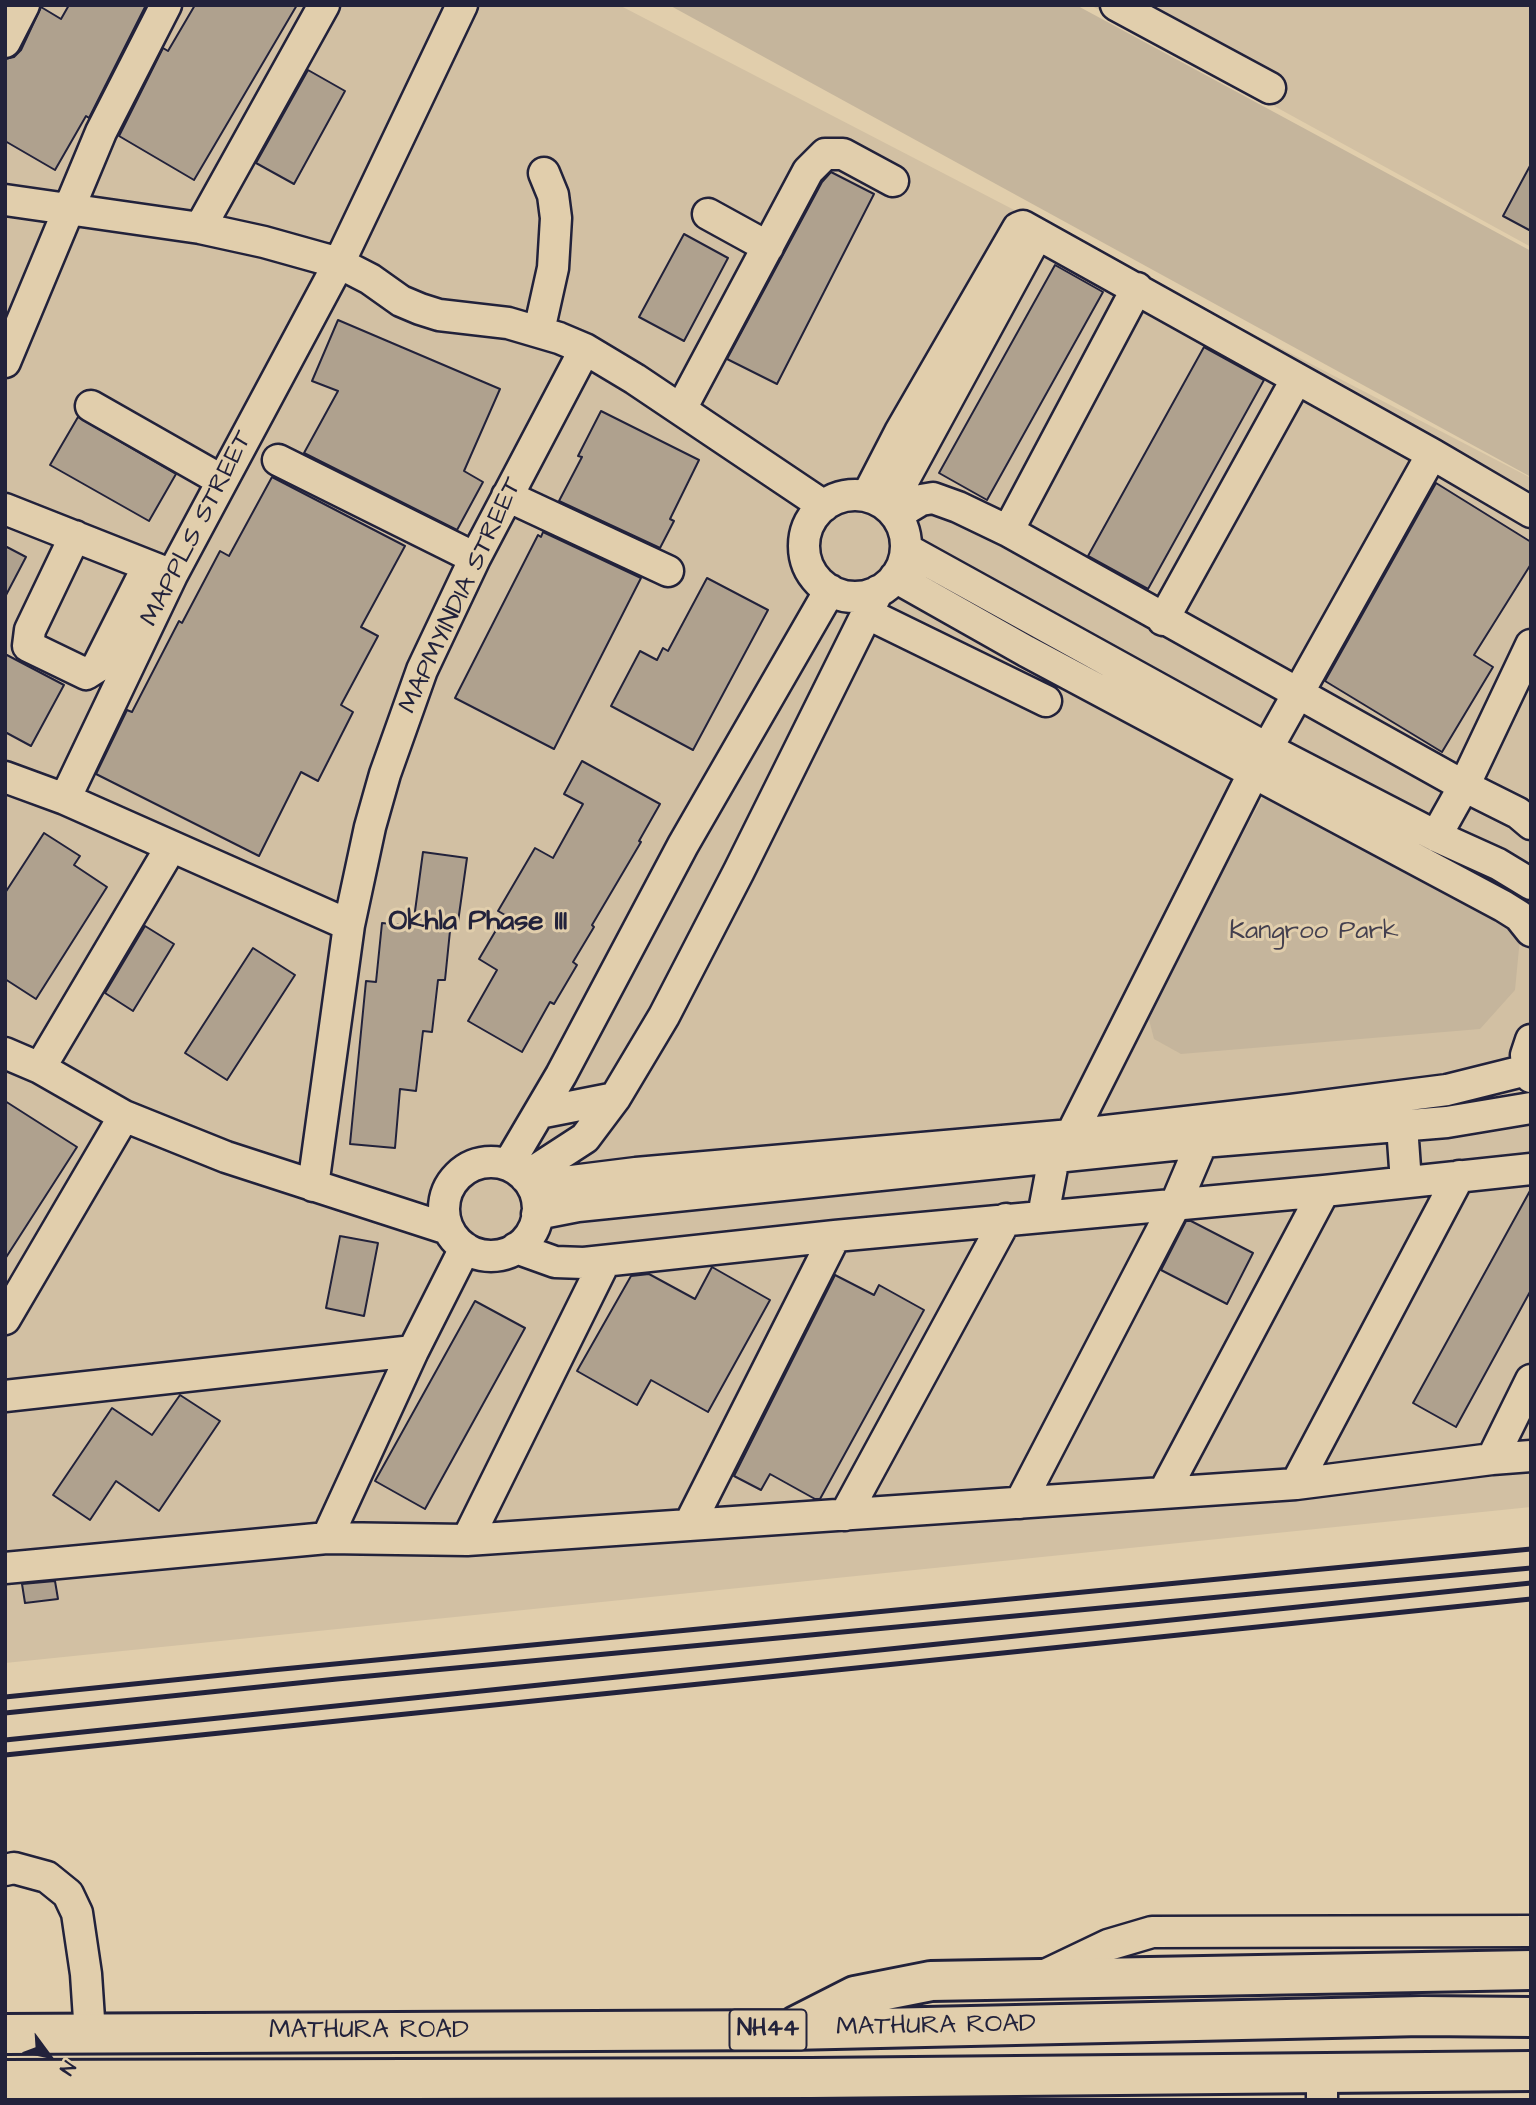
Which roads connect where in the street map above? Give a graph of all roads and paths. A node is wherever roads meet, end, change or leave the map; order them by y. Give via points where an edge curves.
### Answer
1 (24, 5) edge
2 (166, 5) edge
3 (324, 5) edge
4 (462, 5) edge
5 (1116, 5) edge
6 (5, 41) edge
7 (1270, 88) dead end
8 (544, 173) dead end
9 (893, 181) dead end
10 (5, 200) edge
11 (68, 208) junction
12 (708, 214) dead end
13 (200, 228) junction
14 (768, 247) junction
15 (339, 263) junction
16 (1137, 288) junction
17 (539, 331) junction
18 (585, 349) junction
19 (5, 362) edge
20 (1296, 380) junction
21 (91, 406) dead end
22 (681, 410) junction
23 (1432, 454) junction
24 (278, 460) dead end
25 (221, 480) junction
26 (508, 496) junction
27 (824, 506) junction
28 (884, 506) junction
29 (5, 509) edge
30 (1531, 512) edge
31 (1008, 531) junction
32 (75, 536) junction
33 (906, 549) junction
34 (475, 558) junction
35 (160, 570) junction
36 (668, 571) dead end
37 (830, 590) junction
38 (880, 594) junction
39 (1163, 620) junction
40 (1531, 645) edge
41 (1298, 695) junction
42 (1046, 701) dead end
43 (1261, 760) junction
44 (5, 776) edge
45 (1464, 786) junction
46 (65, 799) junction
47 (1531, 824) edge
48 (1436, 836) junction
49 (171, 848) junction
50 (1529, 876) edge
51 (349, 925) junction
52 (1531, 932) edge
53 (1531, 1040) edge
54 (17, 1064) edge
55 (1529, 1073) edge
56 (1447, 1090) junction
57 (615, 1098) junction
58 (1531, 1108) edge
59 (539, 1113) junction
60 (124, 1116) junction
61 (1447, 1122) junction
62 (1402, 1126) junction
63 (1202, 1142) junction
64 (1063, 1146) junction
65 (1531, 1169) edge
66 (1458, 1176) junction
67 (1406, 1182) junction
68 (525, 1185) junction
69 (313, 1186) junction
70 (1324, 1191) junction
71 (1176, 1203) junction
72 (1043, 1216) junction
73 (1006, 1219) junction
74 (835, 1236) junction
75 (456, 1238) junction
76 (516, 1248) junction
77 (605, 1261) junction
78 (5, 1319) edge
79 (413, 1351) junction
80 (1531, 1380) edge
81 (5, 1395) edge
82 (1531, 1456) edge
83 (1492, 1459) junction
84 (1296, 1484) junction
85 (1164, 1492) junction
86 (1020, 1503) junction
87 (845, 1515) junction
88 (689, 1525) junction
89 (327, 1538) junction
90 (467, 1540) junction
91 (5, 1568) edge
92 (5, 1870) edge
93 (1531, 1931) edge
94 (1531, 1970) edge
95 (1037, 1979) junction
96 (1531, 2017) edge
97 (790, 2030) junction
98 (5, 2034) edge
99 (90, 2034) junction
100 (1531, 2071) edge
101 (5, 2080) edge
102 (1322, 2086) edge
103 (690, 2089) edge
104 (60, 2090) edge

1 - 6 street
2 - 11 street via 109,137
3 - 13 street
4 - 15 street, MAPPLS STREET
5 - 7 street
8 - 17 street via 556,218 553,268
9 - 14 street via 843,155 825,155 808,172
10 - 11 street
11 - 13 street
11 - 19 street
12 - 14 street
13 - 15 street
14 - 22 street
15 - 17 street via 420,309
15 - 25 street, MAPPLS STREET
16 - 20 street
16 - 28 street via 1028,232 900,432
16 - 31 street
17 - 18 street
18 - 22 street
18 - 26 street, MAPMYINDIA STREET
20 - 23 street
20 - 39 street
21 - 25 street
22 - 27 street
23 - 30 street
23 - 41 street
24 - 34 street
25 - 35 street, MAPPLS STREET
26 - 34 street, MAPMYINDIA STREET
26 - 36 street
27 - 28 street via 846,496
27 - 37 street via 810,522 805,553 809,568
28 - 31 street via 933,498
28 - 33 street via 905,534
29 - 32 street
31 - 39 street
32 - 35 street
32 - 35 street via 30,630 28,646 86,674 97,667
33 - 38 street via 903,564
33 - 43 street
34 - 51 street, MAPMYINDIA STREET via 422,670 385,774
35 - 46 street, MAPPLS STREET
37 - 38 street via 854,597
37 - 59 street via 683,845
38 - 42 street
38 - 43 street via 1026,651
38 - 57 street via 664,1016
39 - 41 street
40 - 45 street
41 - 43 street
41 - 45 street
43 - 48 street
43 - 52 street via 1519,916
43 - 64 street
44 - 46 street
45 - 47 street
45 - 48 street
46 - 49 street
48 - 50 street
49 - 51 street
49 - 54 street
51 - 69 street, MAPMYINDIA STREET
53 - 55 street via 1526,1055
54 - 60 street
55 - 56 street
56 - 61 street
56 - 64 street
57 - 59 street
57 - 68 street via 585,1138
58 - 61 street
59 - 68 street
60 - 69 street
60 - 78 street
61 - 62 street
62 - 63 street
62 - 67 street
63 - 64 street
63 - 71 street
64 - 68 street via 636,1173
64 - 72 street
65 - 66 street
66 - 67 street
66 - 84 street
67 - 70 street
68 - 75 street via 486,1162 474,1164 447,1191 444,1204
68 - 76 street via 531,1232
69 - 75 street
70 - 71 street
70 - 85 street
71 - 72 street
71 - 86 street
72 - 73 street
73 - 74 street
73 - 87 street
74 - 77 street
74 - 88 street
75 - 76 street via 476,1254 501,1255
75 - 79 street
76 - 77 street via 555,1262
77 - 90 street
79 - 81 street
79 - 89 street
80 - 83 street
82 - 83 street
83 - 84 street
84 - 85 street
85 - 86 street
86 - 87 street
87 - 88 street
88 - 90 street
89 - 90 street
89 - 91 street
92 - 99 street via 47,1877 68,1894 79,1925
93 - 95 street via 1152,1932 1108,1945
94 - 95 highway
95 - 97 highway via 931,1981 855,1996
96 - 97 highway, MATHURA ROAD / NH44
97 - 99 highway, MATHURA ROAD / NH44
98 - 99 highway, MATHURA ROAD / NH44
100 - 102 highway, MATHURA ROAD / NH44
101 - 104 highway, MATHURA ROAD / NH44
102 - 103 highway, MATHURA ROAD / NH44
103 - 104 highway, MATHURA ROAD / NH44

